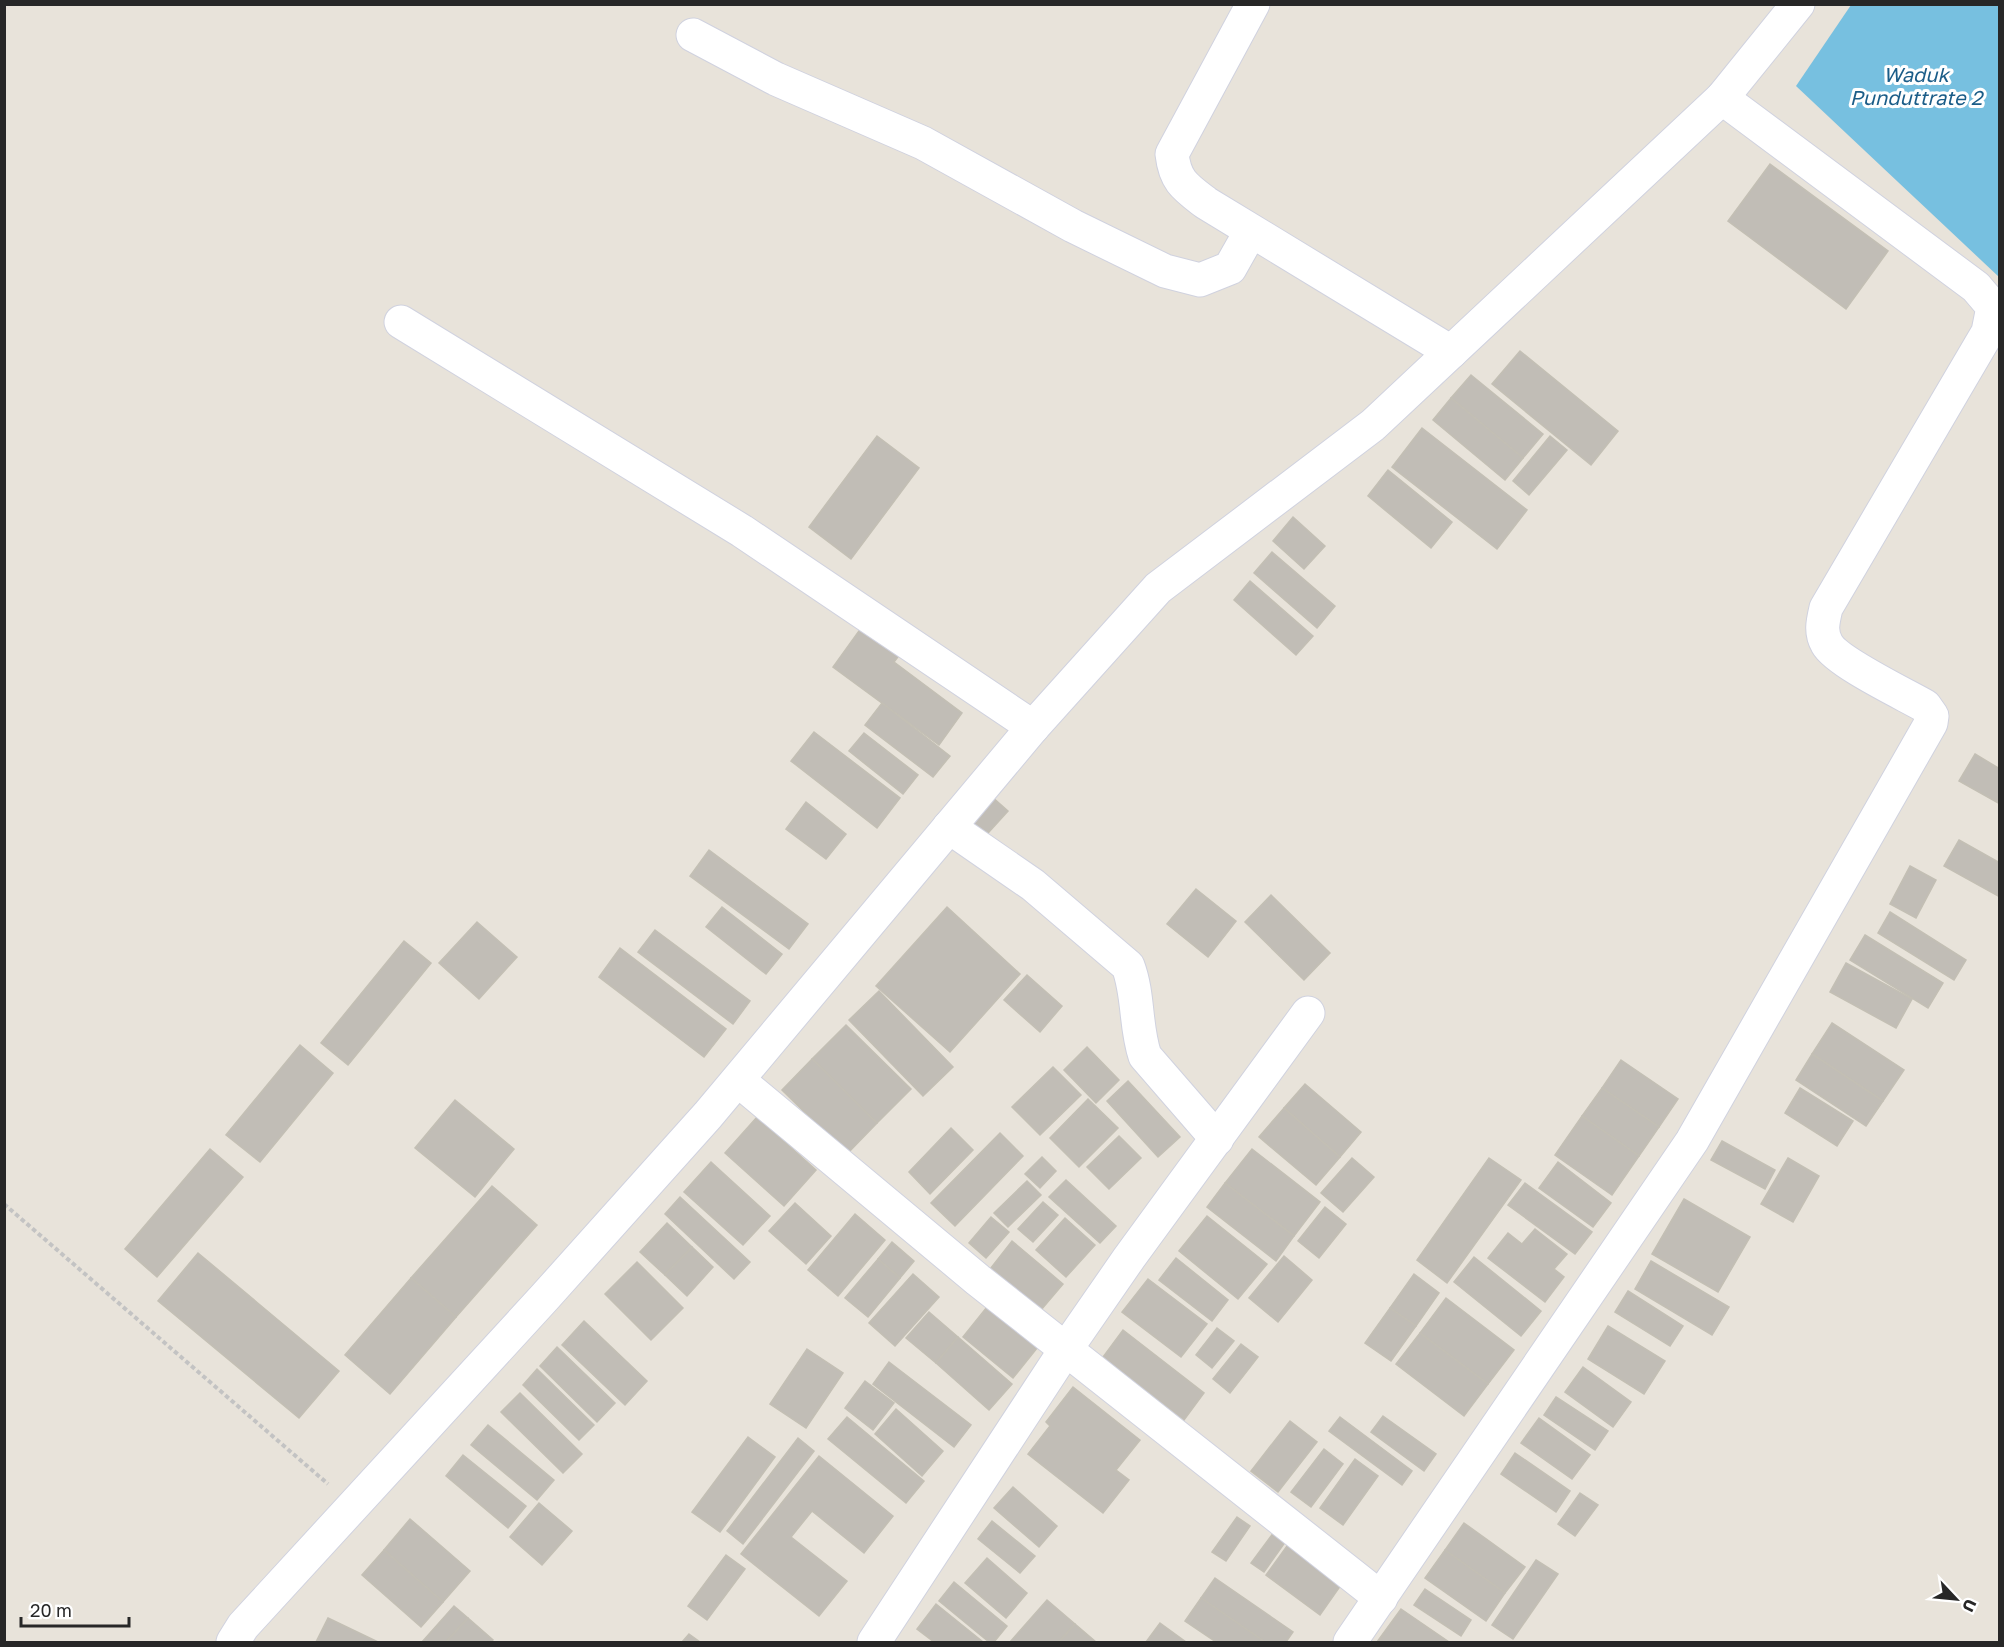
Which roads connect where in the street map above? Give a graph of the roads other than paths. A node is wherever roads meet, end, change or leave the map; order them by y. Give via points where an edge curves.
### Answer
1 (1253, 4) edge
2 (1798, 4) edge
3 (693, 35) dead end
4 (1722, 98) junction
5 (1251, 231) junction
6 (401, 322) dead end
7 (1451, 352) junction
8 (1033, 727) junction
9 (949, 827) junction
10 (1308, 1013) dead end
11 (738, 1080) junction
12 (1217, 1139) junction
13 (1066, 1349) junction
14 (1381, 1598) junction
15 (233, 1642) edge
16 (874, 1642) edge
17 (1350, 1642) edge

1 - 5 street via 1172,154 1174,172 1185,187
2 - 4 street
3 - 5 street via 776,79 923,143 1073,226 1165,271 1200,280 1230,268
4 - 7 street
4 - 14 street via 1976,287 1993,307 1988,332 1823,620 1822,633 1834,654 1925,706 1932,716 1931,723 1692,1141
5 - 7 street
6 - 8 street via 742,531
7 - 8 street via 1373,425 1158,588
8 - 9 street
9 - 11 street
9 - 12 street via 1033,885 1128,966 1146,1056
10 - 12 street
11 - 13 street
11 - 15 street via 243,1626
12 - 13 street
13 - 14 street
13 - 16 street
14 - 17 street

